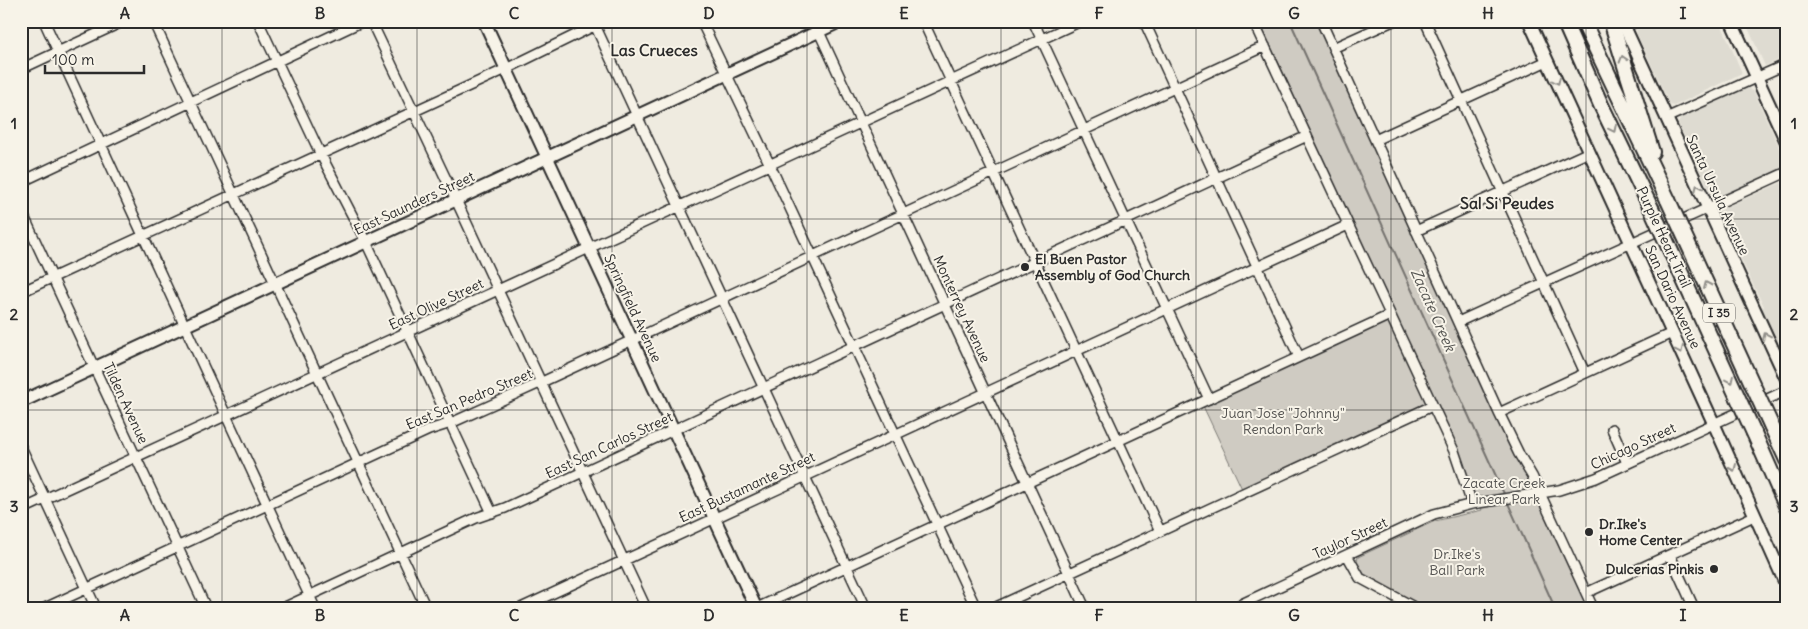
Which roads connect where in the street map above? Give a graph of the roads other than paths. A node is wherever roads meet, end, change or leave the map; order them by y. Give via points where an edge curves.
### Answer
1 (44, 21) edge
2 (124, 21) edge
3 (154, 21) edge
4 (258, 21) edge
5 (363, 21) edge
6 (371, 21) edge
7 (484, 21) edge
8 (604, 21) edge
9 (702, 21) edge
10 (841, 21) edge
11 (922, 21) edge
12 (1033, 21) edge
13 (1081, 21) edge
14 (1144, 21) edge
15 (1254, 21) edge
16 (1320, 21) edge
17 (1393, 21) edge
18 (1425, 21) edge
19 (1529, 21) edge
20 (1555, 21) edge
21 (1564, 21) edge
22 (1583, 21) edge
23 (1611, 21) edge
24 (1638, 21) edge
25 (1731, 21) edge
26 (594, 23) edge
27 (1623, 24) edge
28 (816, 26) edge
29 (1042, 39) junction
30 (1265, 46) junction
31 (1333, 48) junction
32 (58, 52) junction
33 (277, 61) junction
34 (1547, 61) junction
35 (1787, 64) edge
36 (506, 68) junction
37 (21, 69) edge
38 (726, 74) junction
39 (1757, 78) junction
40 (952, 81) junction
41 (1174, 88) junction
42 (1461, 100) junction
43 (191, 102) junction
44 (1602, 105) junction
45 (412, 110) junction
46 (636, 116) junction
47 (1666, 118) junction
48 (861, 123) junction
49 (1084, 130) junction
50 (1307, 136) junction
51 (1374, 140) junction
52 (1787, 143) edge
53 (101, 144) junction
54 (1589, 152) junction
55 (320, 153) junction
56 (546, 158) junction
57 (770, 165) junction
58 (993, 172) junction
59 (1787, 172) edge
60 (1656, 173) junction
61 (1216, 178) junction
62 (21, 182) edge
63 (1502, 191) junction
64 (233, 193) junction
65 (456, 200) junction
66 (680, 207) junction
67 (1708, 208) junction
68 (21, 210) edge
69 (903, 214) junction
70 (1126, 220) junction
71 (1348, 225) junction
72 (1416, 231) junction
73 (143, 235) junction
74 (366, 242) junction
75 (1631, 242) junction
76 (589, 249) junction
77 (812, 256) junction
78 (1035, 261) junction
79 (1258, 267) junction
80 (52, 277) junction
81 (1544, 282) junction
82 (275, 284) junction
83 (498, 291) junction
84 (21, 292) edge
85 (722, 298) junction
86 (944, 303) junction
87 (1167, 309) junction
88 (1390, 315) junction
89 (1458, 322) junction
90 (185, 326) junction
91 (408, 332) junction
92 (1672, 333) junction
93 (632, 341) junction
94 (854, 346) junction
95 (1077, 351) junction
96 (1299, 357) junction
97 (94, 368) junction
98 (1585, 373) junction
99 (317, 374) junction
100 (1787, 380) edge
101 (542, 382) junction
102 (764, 388) junction
103 (1787, 390) edge
104 (986, 393) junction
105 (1209, 398) junction
106 (21, 402) edge
107 (1432, 406) junction
108 (1499, 413) junction
109 (226, 416) junction
110 (451, 424) junction
111 (1714, 424) junction
112 (1612, 429) dead end
113 (674, 430) junction
114 (896, 435) junction
115 (1118, 440) junction
116 (21, 447) edge
117 (136, 457) junction
118 (1787, 460) edge
119 (358, 462) junction
120 (1627, 464) junction
121 (583, 472) junction
122 (805, 476) junction
123 (1028, 482) junction
124 (1779, 491) junction
125 (1540, 493) junction
126 (46, 499) junction
127 (1483, 503) joint
128 (1472, 504) junction
129 (267, 505) junction
130 (1787, 508) edge
131 (21, 510) edge
132 (492, 513) junction
133 (1754, 516) junction
134 (1787, 516) edge
135 (714, 518) junction
136 (937, 524) junction
137 (1160, 531) junction
138 (177, 546) junction
139 (401, 553) junction
140 (1347, 555) junction
141 (1670, 555) junction
142 (624, 560) junction
143 (847, 566) junction
144 (1069, 573) junction
145 (1787, 587) edge
146 (87, 588) junction
147 (1586, 592) junction
148 (310, 596) junction
149 (45, 608) edge
150 (96, 608) edge
151 (206, 608) edge
152 (283, 608) edge
153 (315, 608) edge
154 (426, 608) edge
155 (521, 608) edge
156 (646, 608) edge
157 (756, 608) edge
158 (866, 608) edge
159 (976, 608) edge
160 (994, 608) edge
161 (1086, 608) edge
162 (1233, 608) edge
163 (1410, 608) edge
164 (1593, 608) edge
165 (1694, 608) edge

1 - 32 street
2 - 32 street
3 - 43 street
4 - 33 street
5 - 33 street
6 - 45 street
7 - 36 main road, Springfield Avenue
8 - 26 street
9 - 38 street
10 - 28 main road, East Saunders Street
11 - 40 street
12 - 29 street
13 - 29 street, East Olive Street
14 - 41 street
15 - 30 street
16 - 31 street
17 - 31 street
18 - 42 street
19 - 34 main road, San Dario Avenue
20 - 44 highway
21 - 44 highway, Purple Heart Trail / I 35
22 - 60 highway, Purple Heart Trail / I 35
60 -> 23 highway via 1651,145
24 - 27 street
25 - 39 main road
26 - 36 street
26 - 46 street
27 - 47 main road, Santa Ursula Avenue
28 - 38 main road, East Saunders Street
28 - 48 street, Monterrey Avenue
29 - 40 street, East Olive Street
29 - 49 street
30 - 41 street, East San Pedro Street
30 - 50 street
31 - 51 street
32 - 37 street
32 - 53 street
33 - 43 street
33 - 55 street
34 - 42 street
34 -> 54 main road, San Dario Avenue
35 - 39 street
36 - 45 street
36 - 56 main road, Springfield Avenue
38 - 46 main road, East Saunders Street
38 - 57 street
39 - 47 street
39 - 52 main road
40 - 48 street, East Olive Street
40 - 58 street
41 - 49 street, East San Pedro Street
41 - 61 street
42 - 51 street
42 - 63 street
43 - 53 street
43 - 64 street
44 -> 124 highway, Purple Heart Trail / I 35, bridge via 1652,208
45 - 55 street
45 - 65 street
46 - 56 main road, East Saunders Street
46 - 66 street
67 -> 47 main road, Santa Ursula Avenue
48 - 57 street, East Olive Street
48 - 69 street, Monterrey Avenue
49 - 58 street, East San Pedro Street
49 - 70 street
50 - 61 street, East San Carlos Street
50 - 71 street
51 - 72 street
53 - 62 street
53 - 73 street
54 - 63 street
54 - 75 main road, San Dario Avenue
55 - 64 street
55 - 74 street
56 - 65 main road, East Saunders Street
56 - 76 main road, Springfield Avenue
57 - 66 street, East Olive Street
57 - 77 street
58 - 69 street, East San Pedro Street
58 - 78 street
59 - 67 street
118 -> 60 highway, Purple Heart Trail / I 35, bridge
61 - 70 street, East San Carlos Street
61 - 79 street
63 - 72 street
63 - 81 street
64 - 73 street
64 - 82 street
65 - 74 main road, East Saunders Street
65 - 83 street
66 - 76 street, East Olive Street
66 - 85 street
67 - 75 street
100 -> 67 main road, Santa Ursula Avenue
68 - 80 street, Tilden Avenue
69 - 77 street, East San Pedro Street
69 - 86 street, Monterrey Avenue
70 - 78 street, East San Carlos Street
70 - 87 street
71 - 79 street, East Bustamante Street
71 - 88 street
72 - 89 street
73 - 80 street
73 - 90 street
74 - 82 main road, East Saunders Street
74 - 91 street
75 - 81 street
75 - 92 main road, San Dario Avenue
76 - 83 street, East Olive Street
76 - 93 main road, Springfield Avenue
77 - 85 street, East San Pedro Street
77 - 94 street
78 - 86 street, East San Carlos Street
78 - 95 street
79 - 87 street, East Bustamante Street
79 - 96 street
80 - 84 street
80 - 97 street, Tilden Avenue
81 - 89 street
81 - 98 street
82 - 90 main road, East Saunders Street
82 - 99 street
83 - 91 street, East Olive Street
83 - 101 street
85 - 93 street, East San Pedro Street
85 - 102 street
86 - 94 street, East San Carlos Street
86 - 104 street, Monterrey Avenue
87 - 95 street, East Bustamante Street
87 - 105 street
88 - 96 street
88 - 107 street
89 - 108 street
90 - 97 main road, East Saunders Street
90 - 109 street
91 - 99 street, East Olive Street
91 - 110 street
92 - 98 street
92 -> 111 main road, San Dario Avenue
93 - 101 street, East San Pedro Street
93 - 113 main road, Springfield Avenue
94 - 102 street, East San Carlos Street
94 - 114 street
95 - 104 street, East Bustamante Street
95 - 115 street
96 - 105 street
97 - 106 main road, East Saunders Street
97 - 117 street, Tilden Avenue
98 - 108 street
99 - 109 street, East Olive Street
99 - 119 street
101 - 110 street, East San Pedro Street
101 - 121 street
102 - 113 street, East San Carlos Street
102 - 122 street
103 - 111 street, Chicago Street
104 - 114 street, East Bustamante Street
104 - 123 street, Monterrey Avenue
105 - 115 street
107 - 128 street via 1454,451
107 - 137 street
108 - 125 street
109 - 117 street, East Olive Street
109 - 129 street
110 - 119 street, East San Pedro Street via 429,430
110 - 132 street
111 - 120 street, Chicago Street
111 -> 133 main road, San Dario Avenue
112 - 120 street
113 - 121 street, East San Carlos Street
113 - 135 main road, Springfield Avenue
114 - 122 street, East Bustamante Street
114 - 136 street
115 - 123 street
115 - 137 street
116 - 126 street
117 - 126 street, East Olive Street
117 - 138 street, Tilden Avenue
119 - 129 street, East San Pedro Street
119 - 139 street
120 - 125 street, Chicago Street via 1577,485
121 - 132 street, East San Carlos Street
121 - 142 street
122 - 135 street, East Bustamante Street
122 - 143 street
123 - 136 street
123 - 144 street, Monterrey Avenue
124 - 130 highway, Purple Heart Trail / I 35
124 - 134 highway
125 - 127 street, Chicago Street
125 - 147 street
126 - 131 street, East Olive Street
126 - 146 street
127 - 128 street, Taylor Street
128 - 140 street, Taylor Street via 1434,514
129 - 138 street, East San Pedro Street
129 - 148 street
132 - 139 street, East San Carlos Street
133 - 141 street
133 - 145 main road, San Dario Avenue
135 - 142 street, East Bustamante Street
135 - 157 main road, Springfield Avenue
136 - 143 street
136 - 159 street
137 - 144 street
138 - 146 street, East San Pedro Street
138 - 151 street, Tilden Avenue
139 - 148 street, East San Carlos Street
139 - 154 street
140 - 162 street, Taylor Street
140 - 163 street via 1360,578 1412,606
141 - 147 street
141 - 165 street
142 - 155 street, East Bustamante Street
142 - 156 street
143 - 157 street
143 - 158 street
144 - 160 street
144 - 161 street, Monterrey Avenue
146 - 149 street, East San Pedro Street
146 - 150 street
147 - 164 street
148 - 152 street, East San Carlos Street
148 - 153 street

